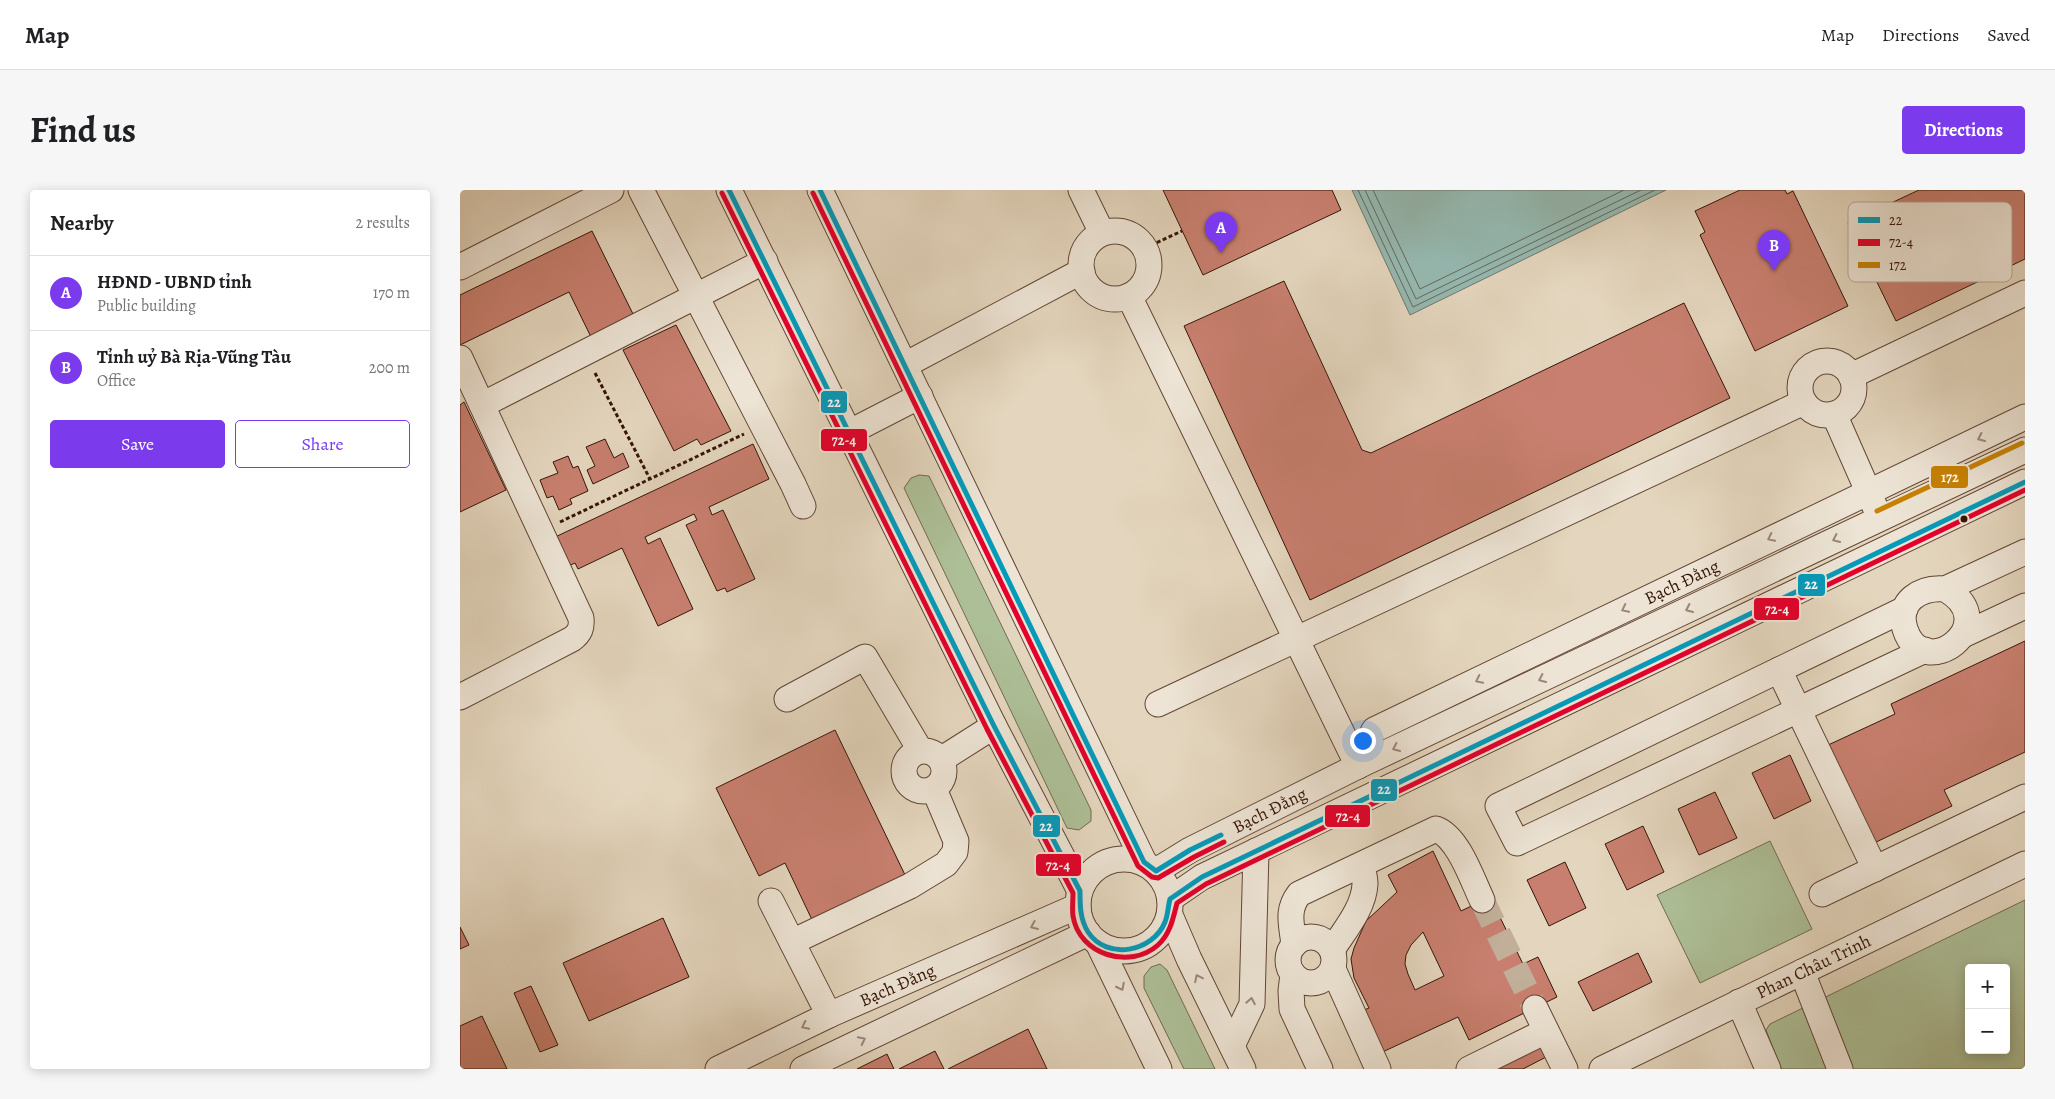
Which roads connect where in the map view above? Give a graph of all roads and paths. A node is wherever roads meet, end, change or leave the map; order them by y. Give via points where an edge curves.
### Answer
1 (611, 190) edge
2 (641, 190) edge
3 (729, 190) edge
4 (820, 190) edge
5 (1081, 190) edge
6 (1182, 230) dead end
7 (1102, 233) junction
8 (1145, 248) junction
9 (765, 262) junction
10 (460, 267) edge
11 (1082, 271) junction
12 (2025, 293) edge
13 (696, 296) junction
14 (1129, 296) junction
15 (584, 353) junction
16 (460, 358) edge
17 (905, 365) junction
18 (1851, 376) junction
19 (920, 396) junction
20 (1804, 402) junction
21 (482, 405) junction
22 (1834, 414) junction
23 (2025, 417) edge
24 (763, 426) junction
25 (850, 432) junction
26 (2025, 450) edge
27 (650, 479) junction
28 (2025, 482) edge
29 (1868, 492) junction
30 (803, 506) dead end
31 (1880, 518) junction
32 (542, 530) junction
33 (1891, 546) junction
34 (2025, 552) edge
35 (1945, 590) junction
36 (2025, 606) edge
37 (1905, 609) junction
38 (1963, 635) junction
39 (1296, 640) junction
40 (1925, 650) junction
41 (1779, 670) junction
42 (460, 697) edge
43 (787, 699) dead end
44 (1158, 704) dead end
45 (1798, 710) junction
46 (994, 726) junction
47 (931, 755) junction
48 (1358, 766) junction
49 (934, 789) junction
50 (2025, 797) edge
51 (1256, 852) junction
52 (2025, 864) edge
53 (1362, 865) junction
54 (1150, 866) junction
55 (1874, 869) junction
56 (1822, 894) dead end
57 (1079, 898) junction
58 (1482, 900) tunnel mouth
59 (771, 901) dead end
60 (1170, 907) junction
61 (1093, 938) junction
62 (792, 942) junction
63 (1253, 956) junction
64 (1292, 959) junction
65 (1332, 959) junction
66 (1802, 972) junction
67 (1739, 1002) junction
68 (1535, 1008) tunnel mouth
69 (829, 1015) junction
70 (1546, 1031) junction
71 (1232, 1046) junction
72 (718, 1069) edge
73 (803, 1069) edge
74 (1159, 1069) edge
75 (1243, 1069) edge
76 (1320, 1069) edge
77 (1378, 1069) edge
78 (1469, 1069) edge
79 (1565, 1069) edge
80 (1602, 1069) edge
81 (1768, 1069) edge
82 (1840, 1069) edge

1 - 10 street
2 - 13 street
3 - 9 street
4 - 17 street
5 - 7 street
6 - 8 path
7 - 8 street via 1123,231 1132,234
7 - 11 street via 1086,245 1080,265
8 - 14 street via 1150,261 1148,273 1144,283
9 - 13 street
9 - 25 street
11 - 14 street via 1086,284 1099,295 1115,299
11 - 17 street
12 - 18 street
13 - 15 street
13 - 24 street
14 - 39 street
15 - 21 street
15 - 27 path
16 - 21 street
17 - 19 street
18 - 20 street via 1842,366 1832,362 1820,362 1809,368 1802,378 1800,390
18 - 22 street via 1854,387 1851,398
19 - 25 street
19 - 54 street
20 - 22 street via 1822,415
20 - 39 street
21 - 32 street
22 - 29 street
23 -> 29 street, Bạch Đằng
24 - 27 path
24 - 30 street
25 - 46 street
26 - 31 street, Bạch Đằng
27 - 32 path
28 - 33 street, Bạch Đằng
29 - 31 street
29 -> 48 street, Bạch Đằng via 1374,730
31 - 33 street
31 -> 48 street, Bạch Đằng
32 - 42 street via 581,618 579,634
33 - 51 street, Bạch Đằng
34 - 35 street
35 - 37 street via 1923,590
35 - 38 street via 1955,595 1966,613
36 - 38 street
37 - 40 street via 1904,626 1908,637
37 - 41 street
38 - 40 street via 1947,649
39 - 44 street
39 - 48 street
40 - 45 street
41 - 45 street
41 - 45 street via 1498,806 1518,843
43 - 47 street via 865,657
45 - 55 street
46 - 47 street
46 - 57 street
47 - 49 street via 944,770 943,778
47 - 49 street via 910,757 904,771 910,785 917,790
48 - 54 street, Bạch Đằng via 1190,850
49 - 62 street via 956,841 955,852 946,864 910,886
50 - 55 street
51 - 60 street, Bạch Đằng via 1202,877
51 - 63 street
52 - 66 street, Phan Châu Trinh
53 - 58 street via 1436,828 1445,832 1454,843
53 - 64 street via 1299,894 1293,902 1290,912
53 - 65 street via 1363,894
54 - 57 street via 1129,858 1099,866 1087,877
54 - 60 street via 1166,884
55 - 56 street
57 - 61 street via 1080,920
57 -> 69 street, Bạch Đằng
59 - 62 street
60 - 61 street via 1164,928 1142,948 1112,950
71 -> 60 street via 1189,959
73 -> 61 street, Bạch Đằng
61 -> 74 street
62 - 69 street
63 - 64 street
71 -> 63 street via 1252,1004
64 - 65 street via 1308,937 1324,940
64 - 65 street via 1299,980 1314,983 1329,976
64 - 76 street via 1292,1009
65 - 77 street
66 - 67 street, Phan Châu Trinh
66 - 82 street
67 - 80 street, Phan Châu Trinh
67 - 81 street
68 - 70 street
69 -> 72 street, Bạch Đằng
70 - 78 street
70 - 79 street
71 - 75 street

